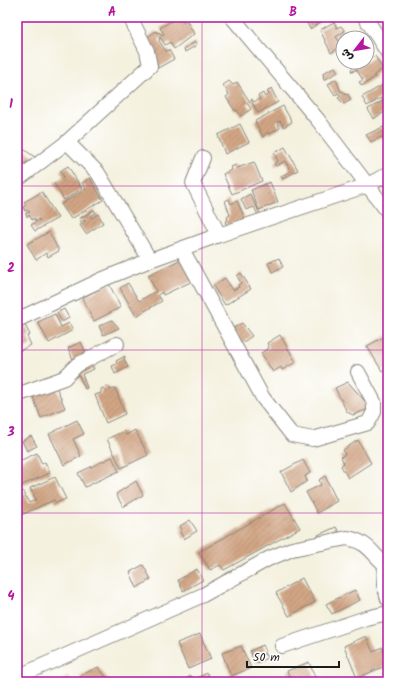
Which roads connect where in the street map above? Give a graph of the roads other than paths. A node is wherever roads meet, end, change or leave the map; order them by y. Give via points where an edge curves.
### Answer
1 (130, 17) edge
2 (232, 17) edge
3 (365, 17) edge
4 (388, 53) edge
5 (68, 142) junction
6 (203, 158) dead end
7 (388, 174) edge
8 (17, 180) edge
9 (368, 184) junction
10 (388, 212) edge
11 (219, 234) junction
12 (182, 249) junction
13 (150, 260) junction
14 (17, 320) edge
15 (117, 344) dead end
16 (358, 372) dead end
17 (17, 395) edge
18 (387, 566) edge
19 (388, 599) edge
20 (388, 614) edge
21 (282, 646) dead end
22 (17, 676) edge

1 - 5 street via 150,66
2 - 9 street
3 - 4 street
5 - 8 street
5 - 13 street via 98,174
6 - 11 street via 193,183
7 - 9 street
9 - 10 street
9 - 11 street
11 - 12 street
12 - 13 street
12 - 16 street via 263,398 292,435 313,439 368,423 374,412 374,402
13 - 14 street
15 - 17 street via 77,365 64,378
18 - 19 street via 384,585
18 - 22 street via 369,547 356,539 348,538 292,548 196,599
20 - 21 street via 366,618

